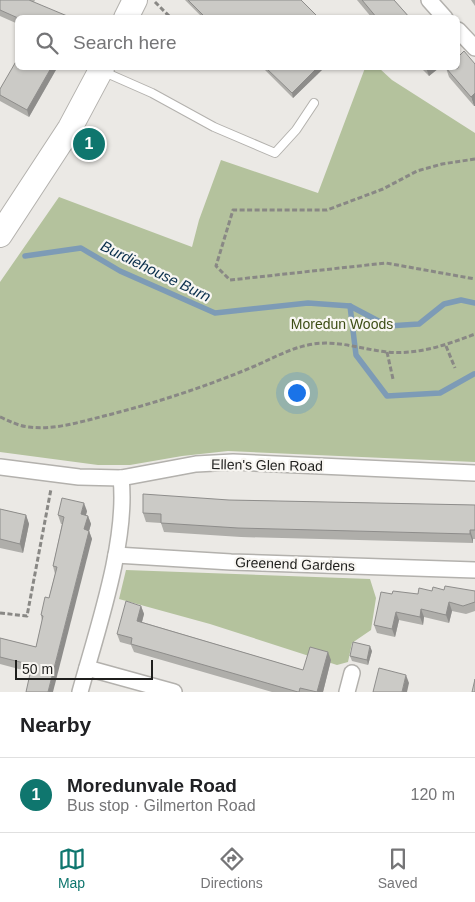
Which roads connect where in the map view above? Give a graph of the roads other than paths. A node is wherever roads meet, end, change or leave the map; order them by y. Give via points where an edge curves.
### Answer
1 (429, 0) edge
2 (150, 1) edge
3 (130, 15) edge
4 (442, 15) edge
5 (460, 32) edge
6 (475, 48) edge
7 (100, 70) edge
8 (103, 70) edge
9 (314, 103) dead end
10 (0, 235) edge
11 (0, 468) edge
12 (475, 473) edge
13 (121, 478) junction
14 (116, 555) junction
15 (475, 570) edge
16 (87, 668) junction
17 (352, 673) dead end
18 (80, 692) edge
19 (174, 692) edge
20 (347, 692) edge

1 - 4 street
2 - 3 main road
5 - 6 street
7 - 10 main road via 70,128
8 - 9 lane via 214,128 275,153
11 - 13 street, Ellen's Glen Road
12 - 13 street, Ellen's Glen Road via 233,462 196,464
13 - 14 street via 122,508
14 - 15 street, Greenend Gardens
14 - 16 street
16 - 18 street
16 - 19 street
17 - 20 street

